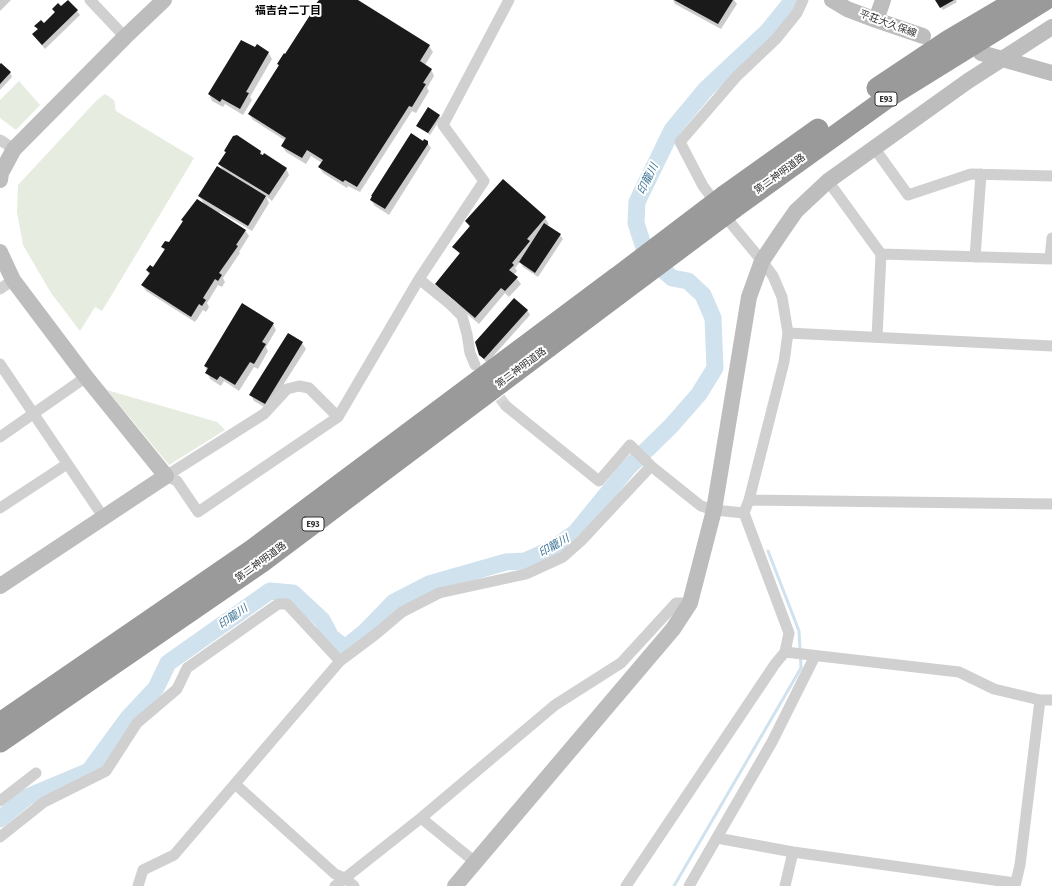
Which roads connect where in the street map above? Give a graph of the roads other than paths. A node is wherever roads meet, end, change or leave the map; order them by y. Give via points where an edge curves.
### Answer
1 (90, 0) edge
2 (164, 0) edge
3 (509, 0) edge
4 (803, 0) edge
5 (832, 0) edge
6 (884, 0) edge
7 (1017, 0) edge
8 (1045, 0) edge
9 (876, 20) junction
10 (1052, 28) edge
11 (923, 36) dead end
12 (125, 37) junction
13 (981, 54) dead end
14 (1003, 59) junction
15 (1052, 73) edge
16 (0, 140) edge
17 (14, 149) junction
18 (875, 149) junction
19 (981, 174) junction
20 (1052, 176) edge
21 (0, 180) edge
22 (828, 181) junction
23 (729, 202) junction
24 (1052, 238) edge
25 (0, 252) edge
26 (881, 254) junction
27 (975, 257) junction
28 (1051, 259) edge
29 (762, 261) junction
30 (419, 279) junction
31 (13, 280) junction
32 (618, 286) junction
33 (0, 289) edge
34 (788, 333) junction
35 (877, 337) junction
36 (1052, 346) edge
37 (0, 364) edge
38 (475, 365) dead end
39 (86, 377) junction
40 (506, 406) tunnel mouth
41 (34, 414) junction
42 (338, 417) junction
43 (0, 437) edge
44 (67, 464) junction
45 (651, 466) junction
46 (166, 476) junction
47 (749, 500) junction
48 (1052, 504) edge
49 (0, 508) edge
50 (714, 510) junction
51 (744, 513) junction
52 (104, 518) junction
53 (0, 586) edge
54 (690, 603) junction
55 (785, 652) junction
56 (815, 656) junction
57 (340, 661) junction
58 (1040, 700) junction
59 (1052, 700) edge
60 (0, 724) edge
61 (0, 742) edge
62 (36, 773) dead end
63 (236, 784) junction
64 (0, 802) edge
65 (421, 818) junction
66 (0, 837) edge
67 (717, 838) junction
68 (793, 852) junction
69 (475, 862) junction
70 (345, 878) junction
71 (1015, 884) edge
72 (138, 886) edge
73 (335, 886) edge
74 (354, 886) edge
75 (455, 886) edge
76 (626, 886) edge
77 (689, 886) edge
78 (785, 886) edge

1 - 12 street
2 - 12 street
3 - 30 street via 443,125 484,181
4 - 29 street via 797,13 776,39 737,76 680,142 703,186
5 - 9 street, 平荘大久保線
6 - 9 street
7 - 23 highway, 第二神明道路 / E93 via 949,40 884,83
8 - 23 highway, 第二神明道路 / E93 via 890,96
9 - 11 street, 平荘大久保線
10 - 14 street
12 - 17 street
13 - 14 street
14 - 15 street
14 - 18 street via 968,81
16 - 17 street
17 - 21 street
18 - 19 street via 908,195 972,174
18 - 22 street
19 - 20 street
19 - 27 street
22 - 26 street
22 - 29 street via 796,212
23 - 32 highway, 第二神明道路 / E93, bridge
24 - 28 street
25 - 31 street
26 - 27 street
26 - 35 street
27 - 28 street
29 - 34 street via 773,276 782,297
29 - 50 street via 749,297
30 - 38 street via 462,316
30 - 42 street
31 - 33 street
31 - 39 street
32 - 60 highway, 第二神明道路 / E93 via 252,550
32 - 61 highway, 第二神明道路 / E93 via 262,562
34 - 35 street
34 - 47 street via 784,362
35 - 36 street
37 - 41 street
39 - 41 street
39 - 46 street
40 - 45 street via 598,480 630,445
41 - 43 street
41 - 44 street
42 - 46 street via 309,388 300,386 287,389 264,414
42 - 46 street via 198,512 177,481
44 - 49 street
44 - 52 street
45 - 50 street via 701,506
45 - 57 street via 563,557 526,574 439,593 402,612
46 - 52 street
47 - 48 street
47 - 51 street
50 - 51 street
50 - 54 street
51 - 55 street via 789,633
52 - 53 street
54 - 65 street via 676,603 622,663 555,705
54 - 69 street via 673,629
55 - 56 street
55 - 76 street
56 - 58 street via 959,672 994,689
56 - 67 street via 772,742
57 - 63 street
57 - 66 street via 287,604 278,604 187,668 176,690 136,723 106,771 44,802
58 - 59 street
58 - 71 street via 1020,864
62 - 64 street
63 - 70 street via 335,874
63 - 72 street via 174,855 143,870
65 - 69 street
65 - 70 street
67 - 68 street
67 - 77 street
68 - 71 street
68 - 78 street
69 - 75 street
70 - 73 street
70 - 74 street

